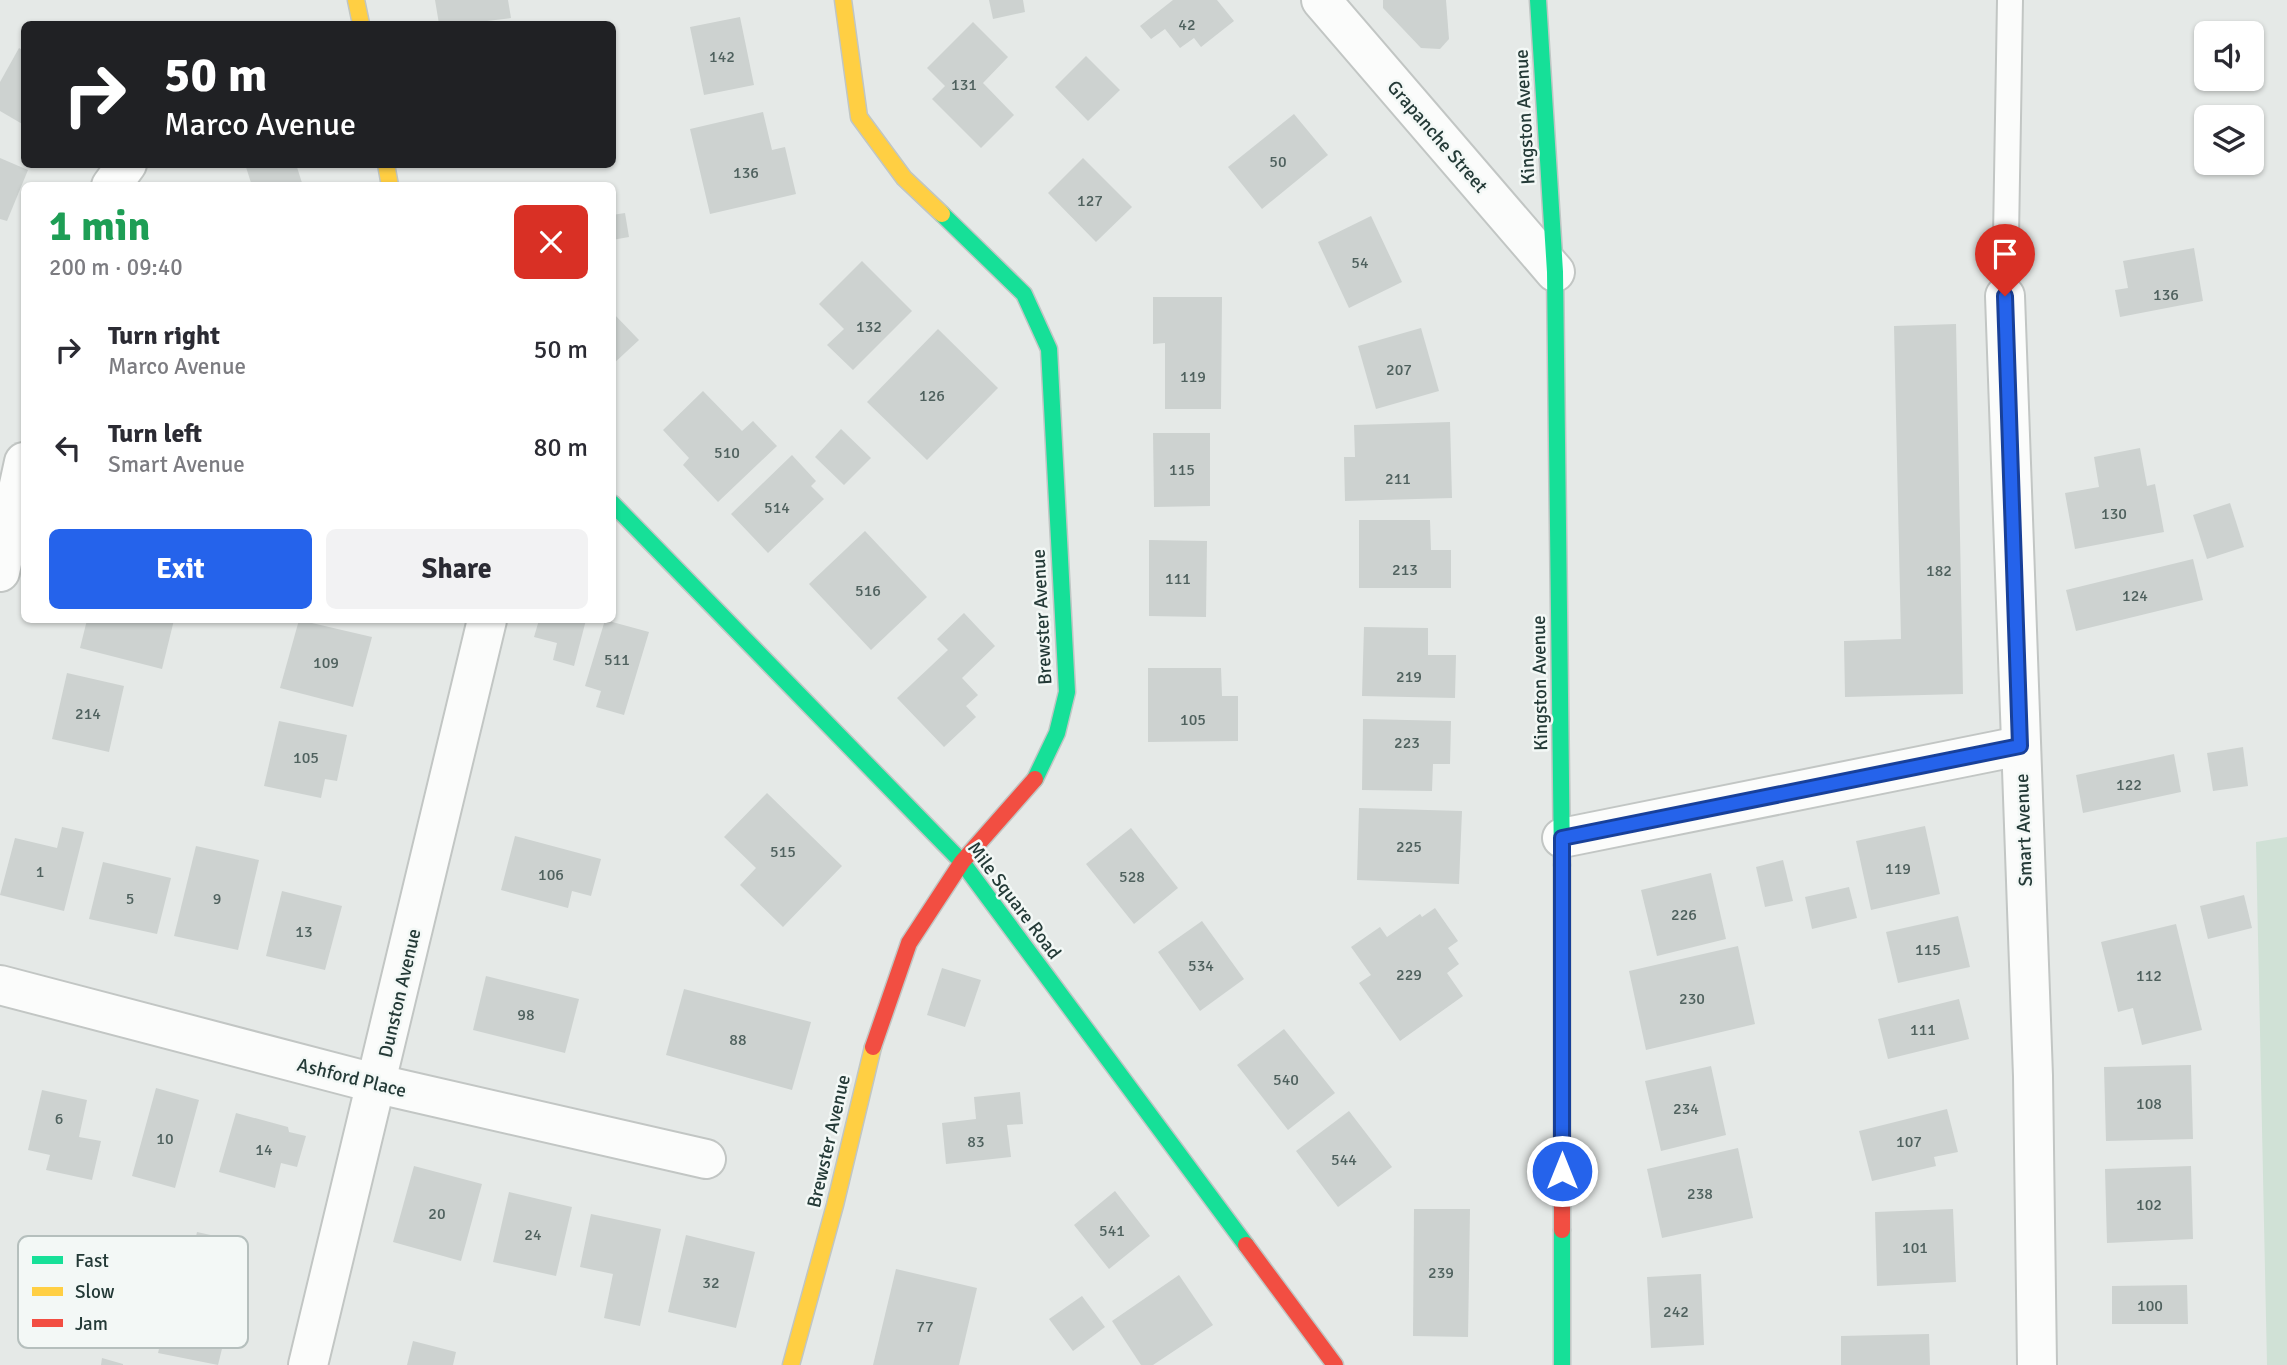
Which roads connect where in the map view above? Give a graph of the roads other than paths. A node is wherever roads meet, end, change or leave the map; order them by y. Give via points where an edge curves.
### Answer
1 (356, 0) edge
2 (843, 0) edge
3 (1321, 0) edge
4 (1538, 0) edge
5 (2010, 0) edge
6 (360, 21) edge
7 (1555, 272) junction
8 (2005, 296) joint
9 (21, 476) edge
10 (616, 507) edge
11 (0, 572) edge
12 (486, 623) edge
13 (2020, 746) junction
14 (1562, 838) junction
15 (962, 862) junction
16 (0, 985) edge
17 (378, 1084) junction
18 (706, 1159) dead end
19 (308, 1365) edge
20 (791, 1365) edge
21 (1335, 1365) edge
22 (1562, 1365) edge
23 (2037, 1365) edge

1 - 6 street
2 - 15 street, Brewster Avenue via 859,117 904,178 1024,294 1049,349 1066,692 1057,733 1035,779
3 - 7 street, Grapanche Street
4 - 7 street, Kingston Avenue
5 - 8 lane
7 - 14 street, Kingston Avenue
8 - 13 street, Smart Avenue
9 - 11 street
10 - 15 street, Mile Square Road
12 - 17 street, Dunston Avenue
13 - 14 street
13 - 23 street, Smart Avenue
14 - 22 street, Kingston Avenue
15 - 20 street, Brewster Avenue via 909,943 867,1063 835,1205
15 - 21 street, Mile Square Road
16 - 17 street, Ashford Place
17 - 18 street, Ashford Place
17 - 19 street, Dunston Avenue

